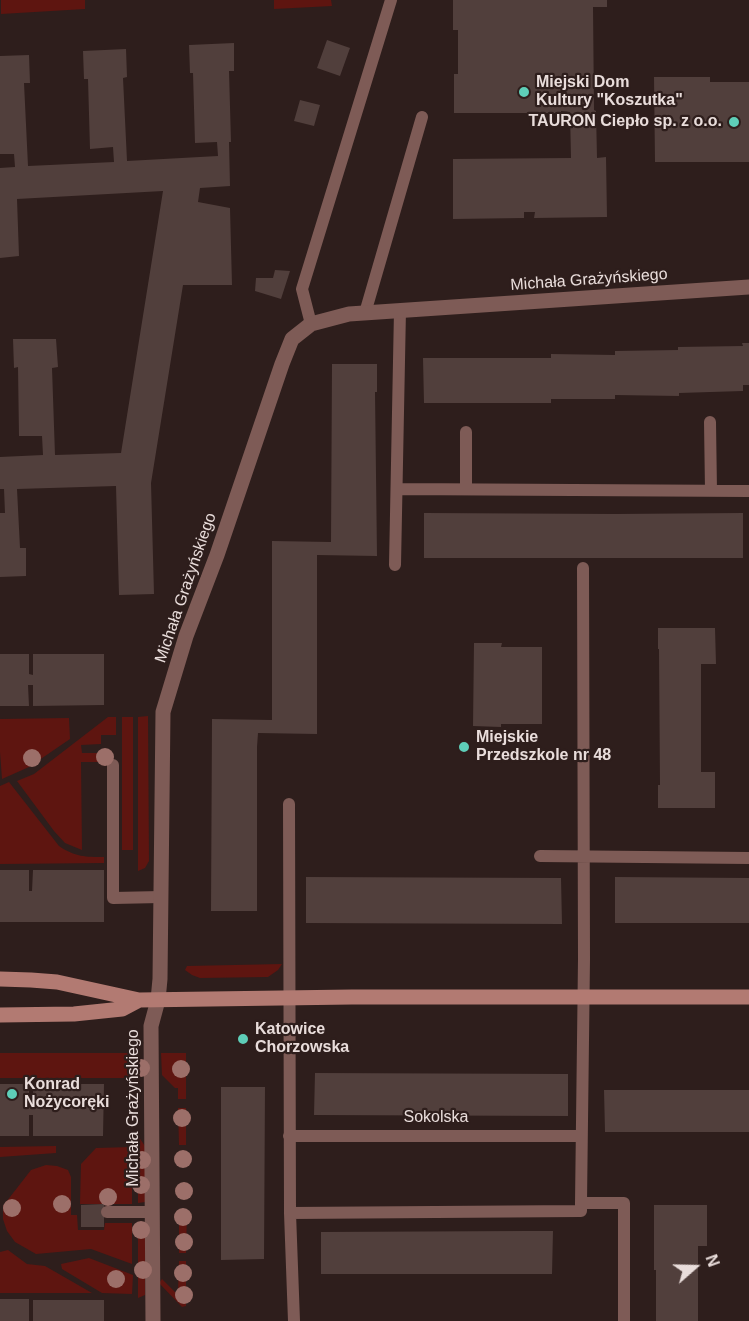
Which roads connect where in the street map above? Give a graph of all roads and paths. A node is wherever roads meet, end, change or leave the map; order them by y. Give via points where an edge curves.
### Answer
1 (391, 0) edge
2 (422, 117) dead end
3 (749, 287) edge
4 (400, 310) junction
5 (365, 313) junction
6 (310, 324) junction
7 (710, 422) dead end
8 (466, 432) dead end
9 (397, 489) junction
10 (466, 489) junction
11 (749, 490) edge
12 (711, 491) junction
13 (395, 565) dead end
14 (583, 568) dead end
15 (113, 765) dead end
16 (289, 804) dead end
17 (540, 856) dead end
18 (584, 856) junction
19 (749, 858) edge
20 (161, 897) junction
21 (0, 979) edge
22 (749, 997) edge
23 (289, 998) junction
24 (583, 998) junction
25 (139, 1000) junction
26 (158, 1000) junction
27 (0, 1014) edge
28 (289, 1136) junction
29 (581, 1136) junction
30 (581, 1203) junction
31 (106, 1212) dead end
32 (152, 1212) junction
33 (290, 1213) junction
34 (153, 1321) edge
35 (294, 1321) edge
36 (624, 1321) edge

1 - 6 lane via 302,289
2 - 5 lane
3 - 4 street, Michała Grażyńskiego
4 - 5 street, Michała Grażyńskiego
4 - 9 lane
5 - 6 street, Michała Grażyńskiego
6 - 20 street, Michała Grażyńskiego via 292,339 282,364 163,712
7 - 12 lane
8 - 10 lane
9 - 10 lane
9 - 13 lane
10 - 12 lane
11 - 12 lane
14 - 18 lane
15 - 20 lane via 113,898
16 - 23 lane
17 - 18 lane
18 - 19 lane
18 - 24 lane
20 - 26 street, Michała Grażyńskiego
21 - 25 street via 57,982
22 - 24 street
23 - 24 street
23 - 26 street
23 - 28 lane
24 - 29 lane
25 - 26 street
25 - 27 street via 122,1009 74,1014
26 - 32 street, Michała Grażyńskiego via 151,1026
28 - 29 lane, Sokolska
28 - 33 lane
29 - 30 lane
30 - 33 lane via 581,1211
30 - 36 lane via 624,1203
31 - 32 lane
32 - 34 street, Michała Grażyńskiego
33 - 35 lane

